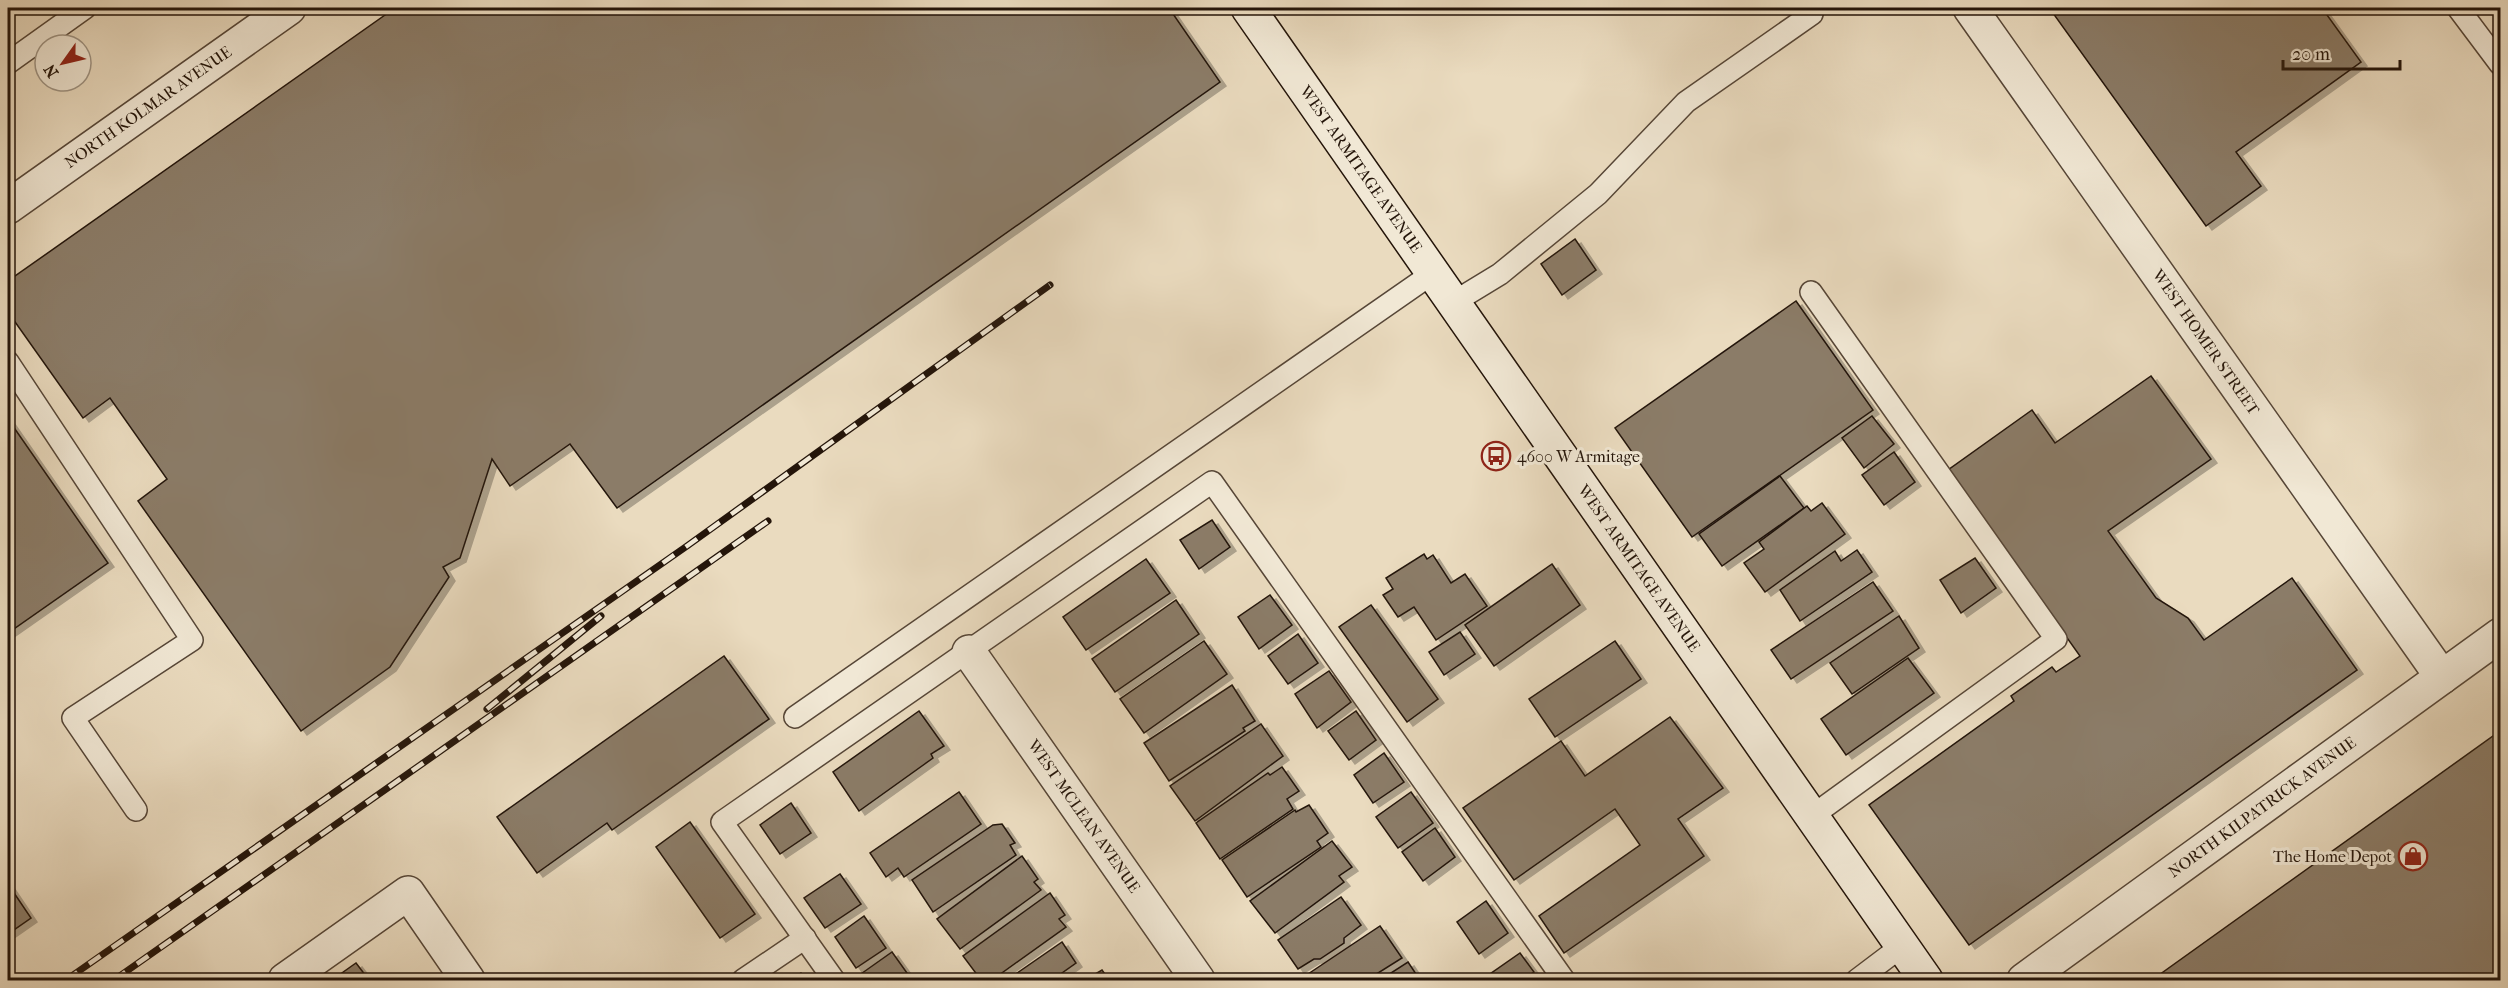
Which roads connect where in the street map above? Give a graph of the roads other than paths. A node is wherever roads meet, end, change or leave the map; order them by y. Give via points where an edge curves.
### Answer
1 (86, 8) edge
2 (289, 8) edge
3 (1248, 8) edge
4 (2458, 8) edge
5 (1976, 10) edge
6 (1812, 14) dead end
7 (8, 63) edge
8 (2500, 64) edge
9 (8, 207) edge
10 (1433, 273) junction
11 (1811, 292) dead end
12 (1454, 302) junction
13 (8, 362) edge
14 (2500, 635) edge
15 (969, 652) junction
16 (2442, 676) junction
17 (795, 717) dead end
18 (136, 810) dead end
19 (1812, 816) junction
20 (805, 938) junction
21 (1902, 946) junction
22 (285, 981) edge
23 (468, 981) edge
24 (743, 981) edge
25 (834, 981) edge
26 (1198, 981) edge
27 (1564, 981) edge
28 (1857, 981) edge
29 (1926, 981) edge
30 (2024, 981) edge

1 - 7 lane
2 - 9 street, NORTH KOLMAR AVENUE
3 - 10 street, WEST ARMITAGE AVENUE
4 - 8 lane
5 - 16 street, WEST HOMER STREET
6 - 12 lane via 1686,102 1598,194 1500,274
10 - 12 street, WEST ARMITAGE AVENUE
10 - 17 lane
11 - 19 lane via 2056,639
12 - 19 street, WEST ARMITAGE AVENUE
13 - 18 lane via 192,640 73,718
14 - 16 street, NORTH KILPATRICK AVENUE
15 - 20 lane via 722,822
15 - 26 street, WEST MCLEAN AVENUE
15 - 27 lane via 1212,482
16 - 30 street, NORTH KILPATRICK AVENUE
19 - 21 street, WEST ARMITAGE AVENUE
20 - 24 lane
20 - 25 lane
21 - 28 lane
21 - 29 street, WEST ARMITAGE AVENUE
22 - 23 street via 408,893

